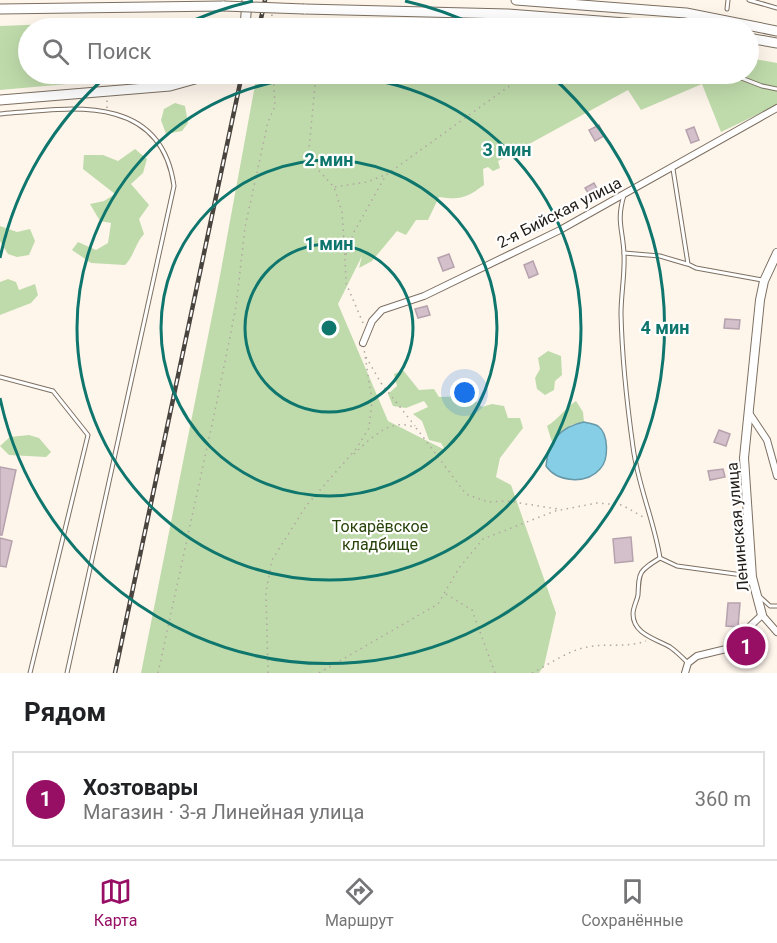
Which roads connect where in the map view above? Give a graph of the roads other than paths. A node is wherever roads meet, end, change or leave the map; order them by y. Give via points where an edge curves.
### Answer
1 (247, 0) edge
2 (516, 0) edge
3 (728, 0) edge
4 (749, 0) edge
5 (777, 8) edge
6 (0, 9) edge
7 (727, 9) dead end
8 (246, 18) edge
9 (560, 18) edge
10 (711, 18) edge
11 (759, 27) edge
12 (777, 31) edge
13 (759, 40) edge
14 (777, 43) edge
15 (759, 83) edge
16 (177, 84) edge
17 (777, 89) edge
18 (0, 100) edge
19 (777, 108) edge
20 (0, 114) edge
21 (672, 166) junction
22 (624, 195) junction
23 (624, 253) junction
24 (777, 253) edge
25 (688, 264) junction
26 (764, 281) junction
27 (363, 343) road end
28 (0, 377) edge
29 (748, 413) junction
30 (777, 476) edge
31 (660, 558) junction
32 (752, 577) junction
33 (755, 593) junction
34 (777, 606) edge
35 (762, 615) junction
36 (777, 633) edge
37 (688, 663) junction
38 (30, 673) edge
39 (67, 673) edge
40 (685, 673) edge

1 - 8 highway
2 - 10 highway
3 - 7 lane
4 - 5 lane
6 - 9 highway, bridge via 224,6
11 - 12 highway
13 - 14 highway
15 - 17 lane
16 - 18 highway
19 - 21 street, 2-я Бийская улица
20 - 39 lane via 87,108 107,112 139,123 158,140 172,166 174,186
21 - 22 street, 2-я Бийская улица
21 - 25 lane
22 - 23 lane via 619,227
22 - 27 street, 2-я Бийская улица via 424,296 381,310
23 - 25 lane via 660,256
23 - 31 lane via 621,315 627,402 642,494 655,525
24 - 26 street, Ленинская улица
25 - 26 lane
26 - 29 street, Ленинская улица
28 - 38 lane via 53,391 88,435
29 - 30 street via 767,440
29 - 32 street, Ленинская улица via 744,458
31 - 32 lane via 677,566
31 - 37 lane via 638,577 633,614 638,628
32 - 33 street, Ленинская улица
33 - 34 lane via 770,606
33 - 35 street, Ленинская улица
35 - 36 street, Ленинская улица
35 - 37 street via 726,649 697,656
37 - 40 street

